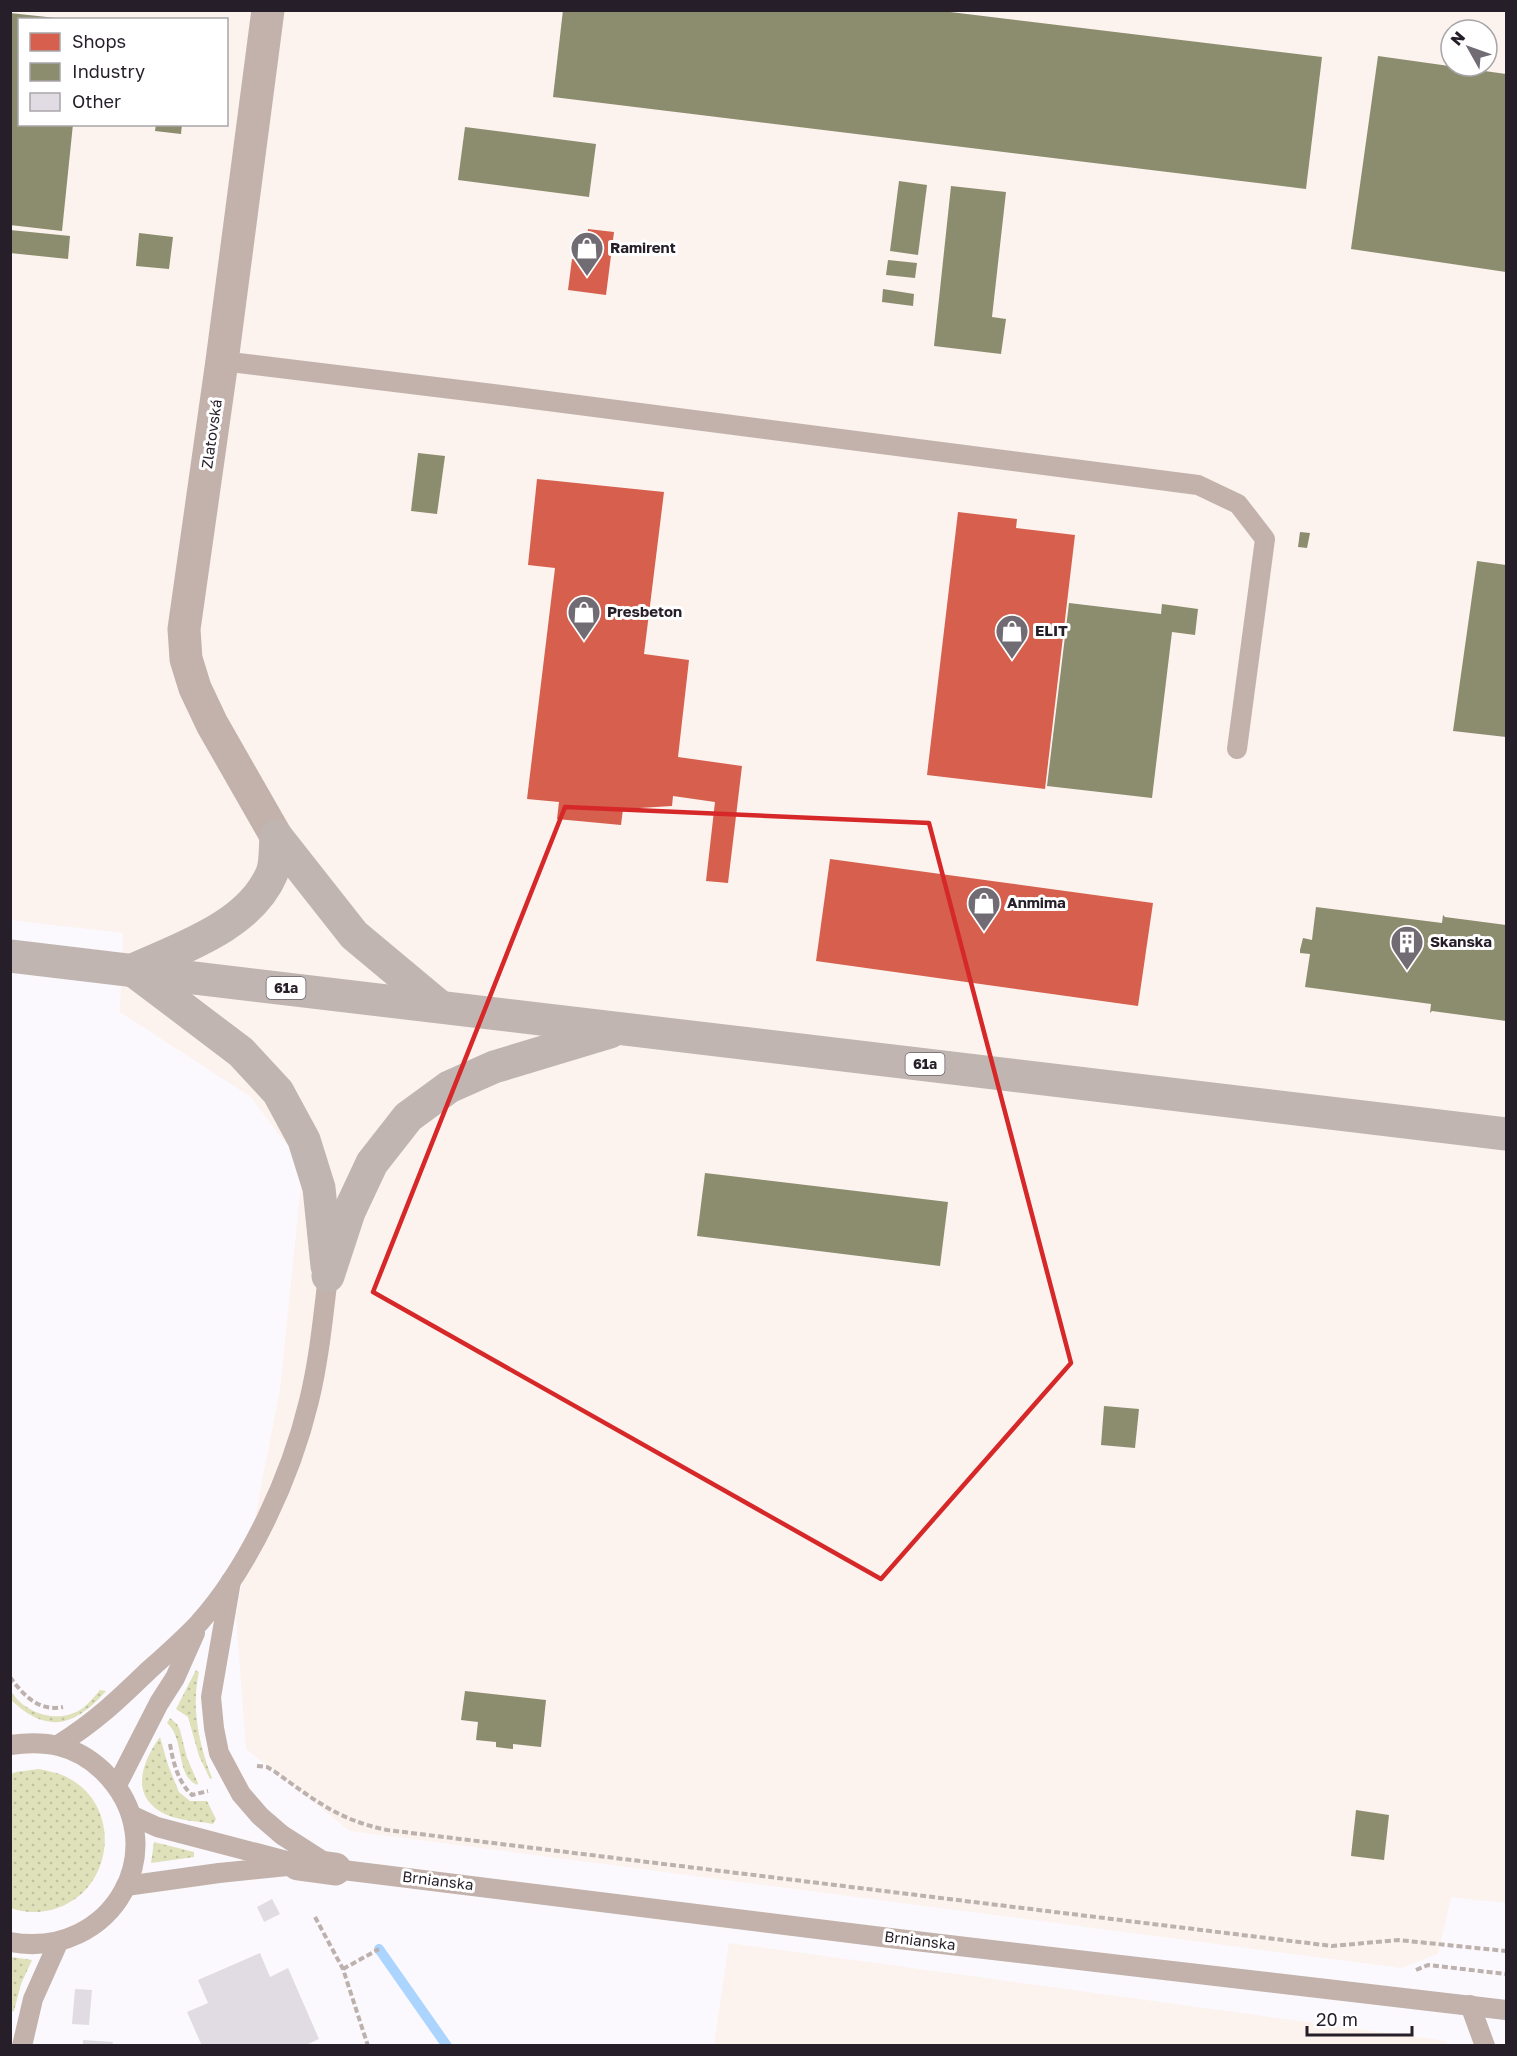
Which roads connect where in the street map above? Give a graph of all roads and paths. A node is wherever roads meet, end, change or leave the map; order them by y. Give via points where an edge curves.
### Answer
1 (268, 10) edge
2 (222, 361) junction
3 (1237, 750) dead end
4 (276, 836) junction
5 (10, 956) edge
6 (133, 970) junction
7 (439, 1006) junction
8 (622, 1028) junction
9 (1506, 1134) edge
10 (328, 1276) junction
11 (231, 1581) junction
12 (199, 1623) junction
13 (10, 1677) edge
14 (69, 1706) dead end
15 (170, 1739) dead end
16 (58, 1744) junction
17 (10, 1745) edge
18 (267, 1767) dead end
19 (117, 1785) junction
20 (209, 1791) dead end
21 (131, 1815) junction
22 (298, 1864) junction
23 (335, 1869) junction
24 (126, 1886) junction
25 (315, 1917) dead end
26 (10, 1942) edge
27 (58, 1943) junction
28 (379, 1949) dead end
29 (1506, 1951) edge
30 (343, 1969) junction
31 (1470, 2005) junction
32 (1506, 2010) edge
33 (22, 2046) edge
34 (368, 2046) edge
35 (1485, 2046) edge

1 - 2 street, Zlatovská
2 - 3 lane via 1198,485 1238,504 1265,539
2 - 4 street, Zlatovská via 184,629 186,659 212,724
4 - 6 main road via 272,872 252,904 222,928
4 - 7 main road via 354,935
5 - 6 main road, 61a
6 - 7 main road, 61a
6 - 10 main road via 241,1052 278,1092 304,1140 319,1188
7 - 8 main road, 61a
8 - 9 main road, 61a
8 - 10 main road via 494,1067 448,1087 408,1118 372,1163 349,1212
10 - 11 lane via 315,1367 298,1440 281,1486
11 - 12 lane
11 - 23 lane via 211,1697 219,1753 242,1794 260,1816
12 - 16 lane via 104,1713
12 - 19 lane via 175,1678
13 - 14 path via 32,1701 58,1708
15 - 20 path via 184,1788 192,1795
16 - 17 lane
16 - 19 lane via 91,1759
18 - 29 path via 344,1817 366,1826 397,1831 1332,1946 1398,1940
19 - 21 lane
21 - 22 lane via 180,1834
21 - 24 lane via 134,1863
22 - 23 street
22 - 24 lane
23 - 31 lane, Brnianska
24 - 27 lane via 98,1922
25 - 30 path
26 - 27 lane
27 - 33 lane via 33,1999
28 - 30 path
30 - 34 path
31 - 32 lane, Brnianska
31 - 35 lane

